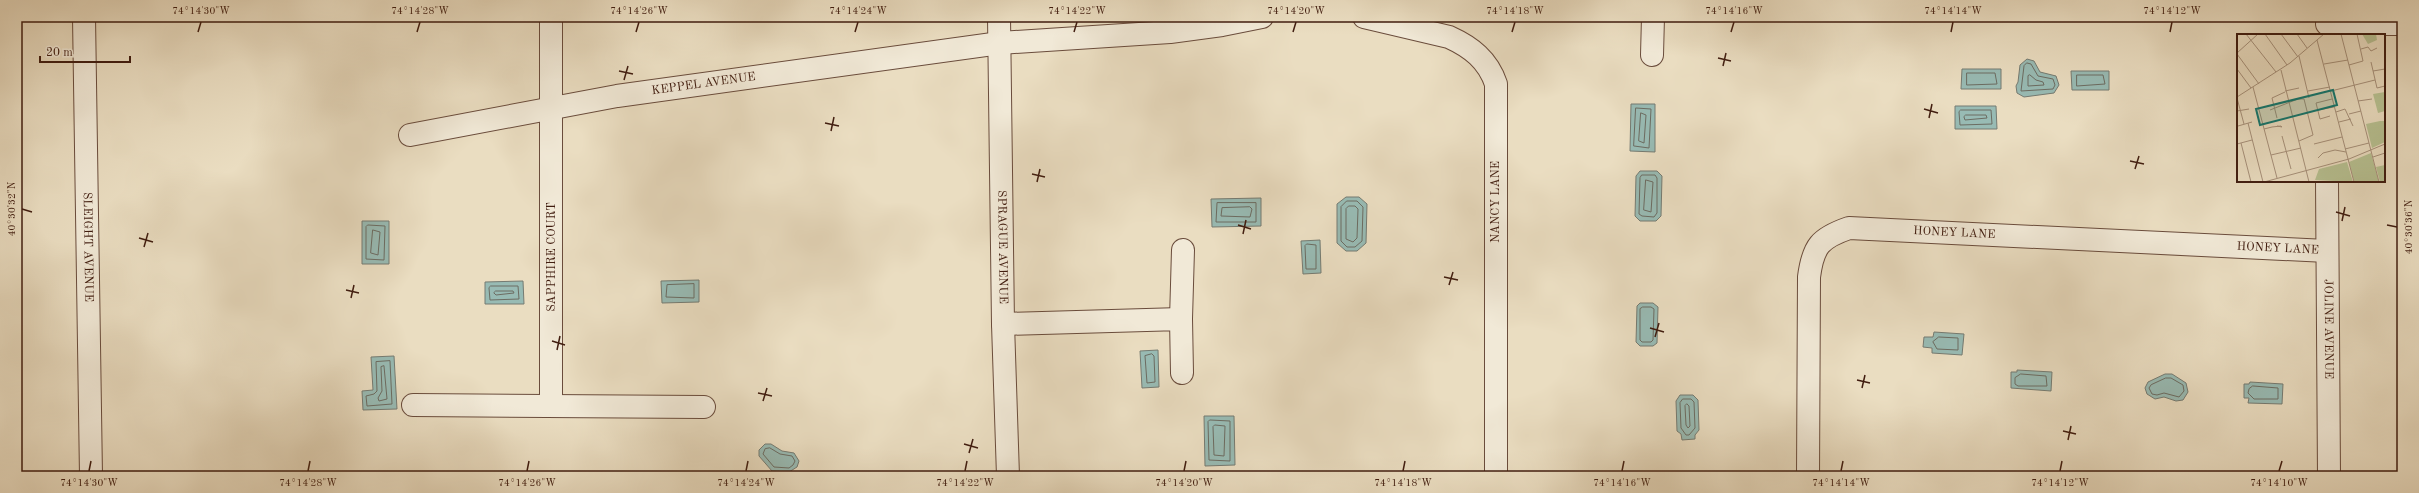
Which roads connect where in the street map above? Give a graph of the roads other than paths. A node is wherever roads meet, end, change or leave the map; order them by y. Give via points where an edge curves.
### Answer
1 (84, 17) edge
2 (551, 17) edge
3 (999, 17) edge
4 (1262, 17) edge
5 (1364, 17) edge
6 (1653, 17) edge
7 (2402, 24) edge
8 (2327, 25) edge
9 (1000, 43) junction
10 (1652, 55) dead end
11 (553, 108) junction
12 (410, 135) dead end
13 (2327, 182) edge
14 (1182, 250) dead end
15 (2327, 251) junction
16 (1181, 319) junction
17 (1003, 324) junction
18 (1182, 373) dead end
19 (413, 405) dead end
20 (551, 406) junction
21 (704, 406) dead end
22 (91, 476) edge
23 (1008, 476) edge
24 (1496, 476) edge
25 (1808, 476) edge
26 (2328, 476) edge

1 - 22 street, SLEIGHT AVENUE
2 - 11 street, SAPPHIRE COURT
3 - 9 street, SPRAGUE AVENUE
4 - 9 street, KEPPEL AVENUE via 1170,32
5 - 24 street, NANCY LANE via 1449,37 1460,42 1481,57 1496,84
6 - 10 street
7 - 8 street
9 - 11 street, KEPPEL AVENUE via 617,96
9 - 17 street, SPRAGUE AVENUE
11 - 12 street, KEPPEL AVENUE
11 - 20 street, SAPPHIRE COURT
13 - 15 street, JOLINE AVENUE
14 - 16 street
15 - 25 street, HONEY LANE via 1849,228 1832,234 1819,242 1811,259 1809,277
15 - 26 street, JOLINE AVENUE
16 - 17 street
16 - 18 street
17 - 23 street, SPRAGUE AVENUE
19 - 20 street
20 - 21 street

